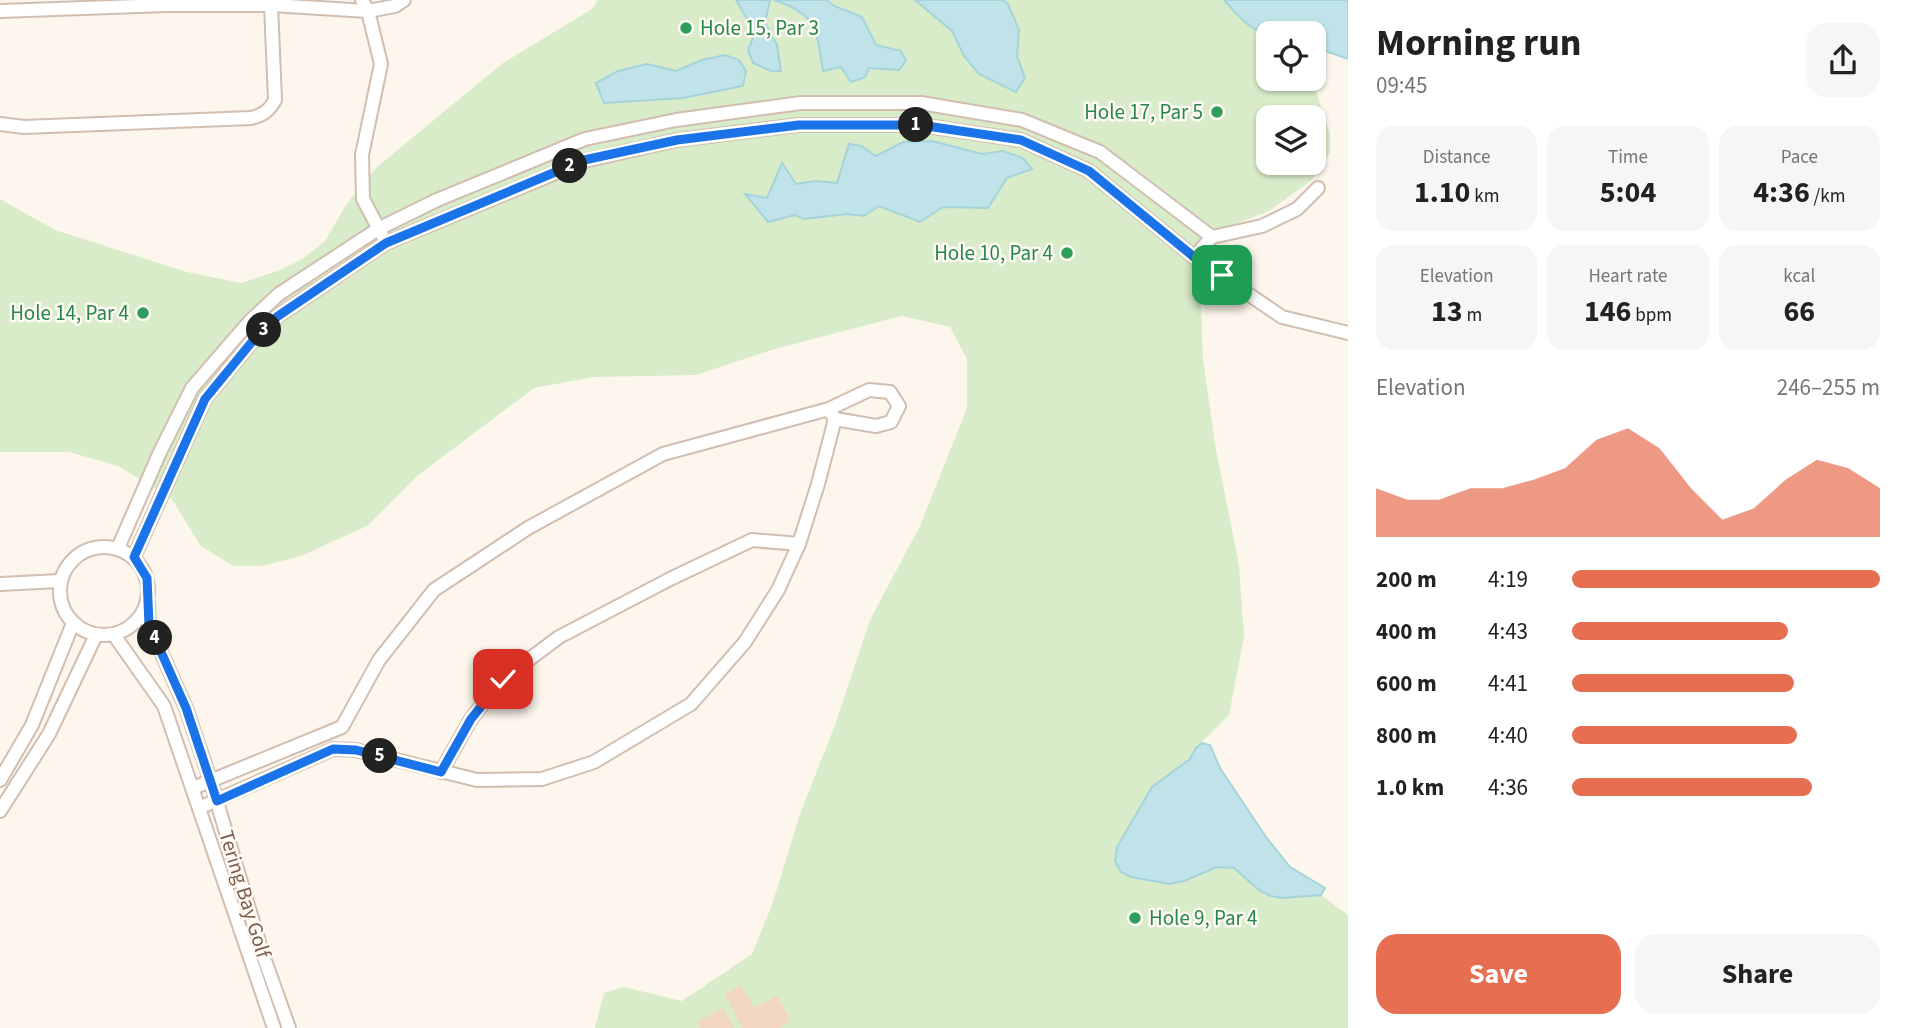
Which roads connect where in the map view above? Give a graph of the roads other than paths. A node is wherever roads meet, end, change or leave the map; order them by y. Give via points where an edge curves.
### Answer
1 (404, 0) edge
2 (270, 2) edge
3 (365, 6) edge
4 (0, 11) edge
5 (0, 124) edge
6 (1318, 188) dead end
7 (378, 229) junction
8 (1212, 237) junction
9 (386, 243) junction
10 (1194, 257) junction
11 (1348, 333) edge
12 (832, 414) junction
13 (799, 544) junction
14 (118, 548) junction
15 (134, 557) junction
16 (60, 581) junction
17 (0, 584) edge
18 (148, 603) junction
19 (73, 623) junction
20 (96, 635) junction
21 (114, 635) junction
22 (441, 772) junction
23 (0, 780) edge
24 (211, 782) junction
25 (193, 788) junction
26 (217, 801) junction
27 (200, 808) junction
28 (0, 811) edge
29 (274, 1028) edge
30 (289, 1028) edge

1 - 3 street via 395,6
2 - 3 street
2 - 4 street
2 - 5 street via 275,100 263,115 24,127
3 - 7 street via 381,64 362,155 363,199
6 - 8 street via 1297,209 1262,226
7 - 8 street via 585,139 676,120 801,103 921,103 1021,120 1100,152
7 - 9 street
7 - 14 street via 279,294 191,388
8 - 10 street
9 - 10 street via 584,160 677,140 799,125 920,125 1021,140 1089,171
9 - 15 street via 278,316 205,399
10 - 11 street via 1282,317
12 - 12 street via 869,390 890,392 899,406 891,422 876,426
12 - 13 street via 818,484
12 - 24 street via 663,454 528,528 434,590 379,660 342,727
13 - 22 street via 752,540 559,637 503,679 471,719
13 - 22 street via 778,590 745,642 691,704 594,762 542,779 477,780
14 - 15 street
14 - 16 street via 93,547 82,553 72,559
15 - 18 street, Tering Bay Golf via 147,578
16 - 17 street
16 - 19 street via 61,604
18 - 21 street via 135,623
18 - 24 street, Tering Bay Golf via 149,625 186,708
19 - 20 street
19 - 23 street via 32,725
20 - 21 street
20 - 28 street via 49,734
21 - 25 street, Tering Bay Golf via 164,706
22 - 26 street via 356,750 333,749
24 - 25 street
24 - 26 street, Tering Bay Golf
25 - 27 street, Tering Bay Golf
26 - 27 street
26 - 30 street, Tering Bay Golf
27 - 29 street, Tering Bay Golf

